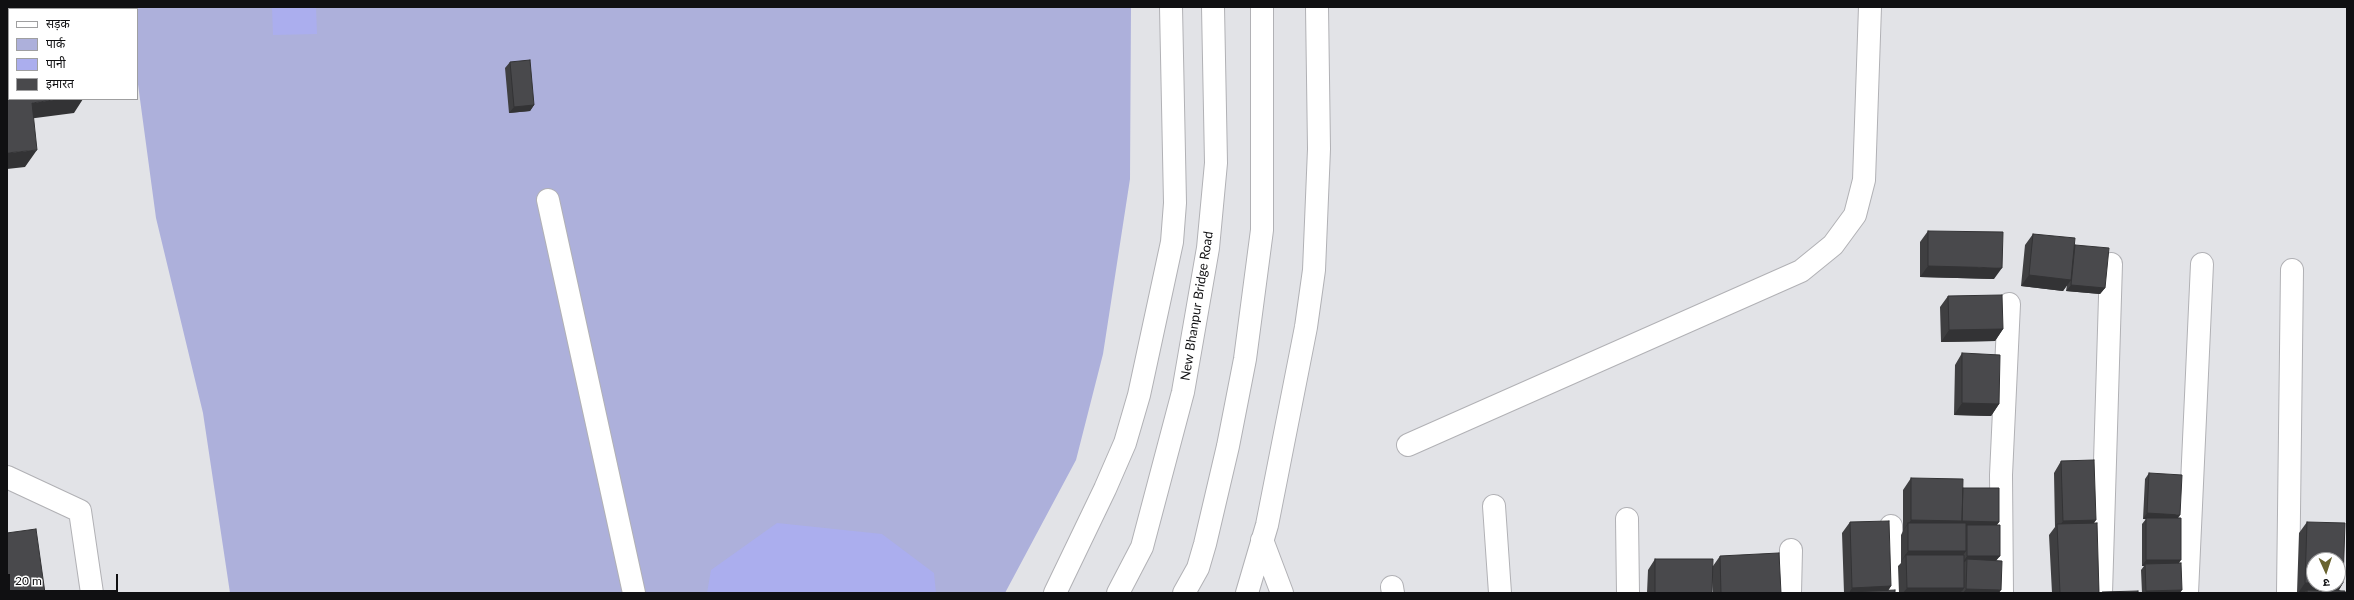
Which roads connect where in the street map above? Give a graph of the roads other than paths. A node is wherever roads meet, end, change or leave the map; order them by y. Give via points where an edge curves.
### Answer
1 (1171, 7) edge
2 (1213, 7) edge
3 (1262, 7) edge
4 (1317, 7) edge
5 (1870, 7) edge
6 (548, 200) dead end
7 (2111, 264) dead end
8 (2202, 264) dead end
9 (2292, 270) dead end
10 (2009, 304) dead end
11 (1408, 445) dead end
12 (7, 477) edge
13 (1494, 506) dead end
14 (1627, 519) dead end
15 (1891, 526) edge
16 (1262, 540) junction
17 (1791, 550) dead end
18 (92, 593) edge
19 (634, 593) edge
20 (1055, 593) edge
21 (1118, 593) edge
22 (1184, 593) edge
23 (1246, 593) edge
24 (1282, 593) edge
25 (1500, 593) edge
26 (1628, 593) edge
27 (1790, 593) edge
28 (1892, 593) edge
29 (2002, 593) edge
30 (2101, 593) edge
31 (2187, 593) edge
32 (2288, 593) edge

1 - 20 street via 1174,203 1172,242 1125,443
2 - 21 street, New Bhanpur Bridge Road via 1216,163 1208,248 1183,392 1142,547
3 - 22 street via 1262,230 1245,359 1228,446 1198,568
4 - 16 street via 1319,149 1314,270 1306,327
5 - 11 street via 1864,180 1855,215 1833,245 1802,271
6 - 19 street
7 - 30 street
8 - 31 street
9 - 32 street
10 - 29 street via 2001,475
12 - 18 street via 80,511
13 - 25 street
14 - 26 street
15 - 28 street
16 - 23 street
16 - 24 street
17 - 27 street

